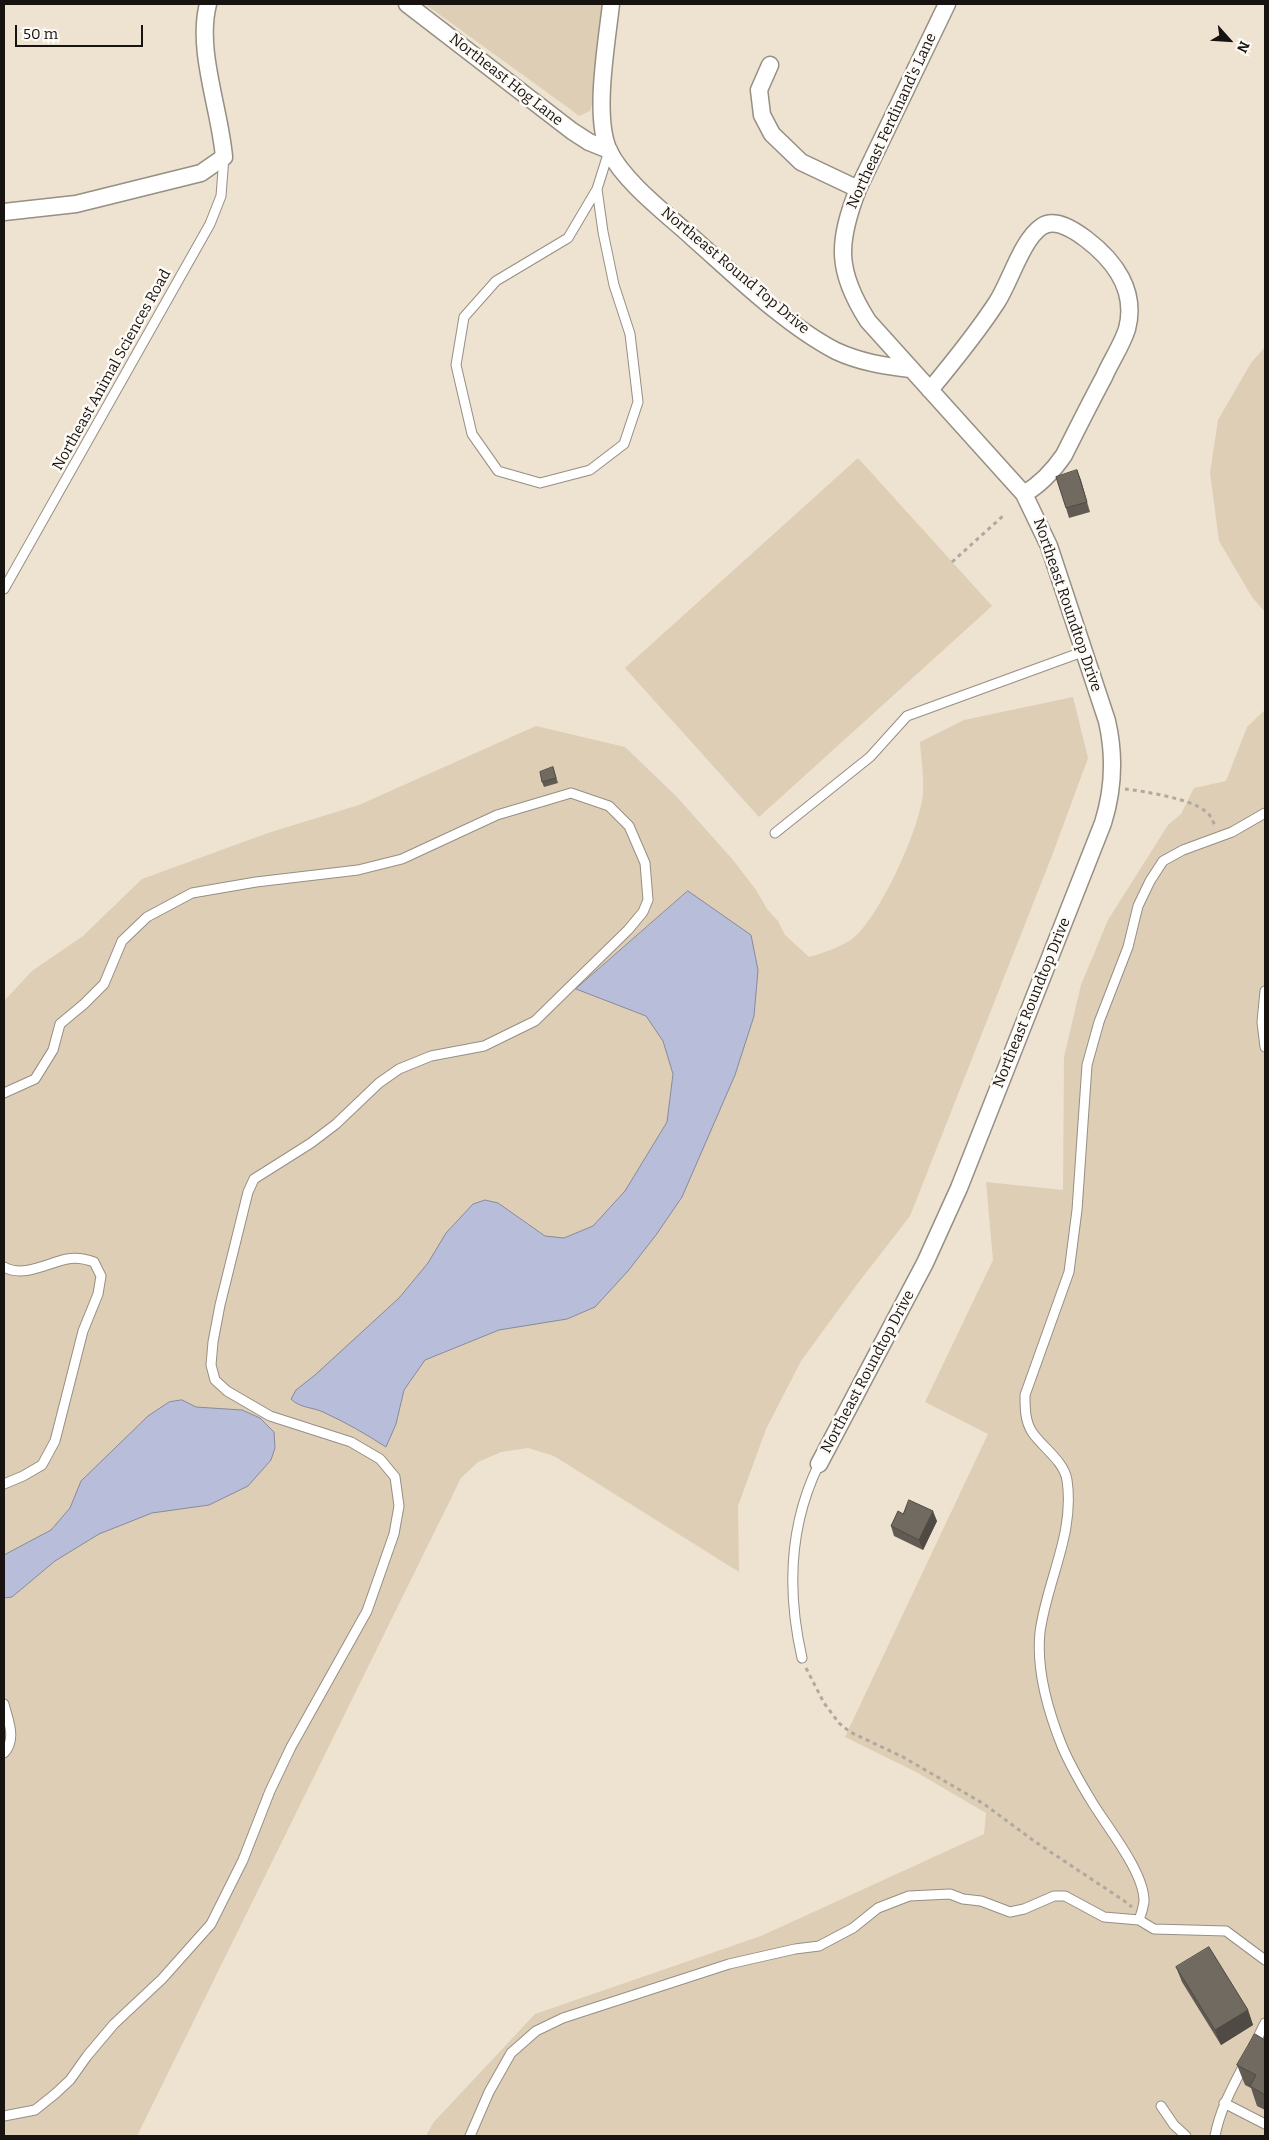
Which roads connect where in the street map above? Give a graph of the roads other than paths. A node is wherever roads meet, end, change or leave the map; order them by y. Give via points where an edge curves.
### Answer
1 (208, 4) edge
2 (407, 4) edge
3 (611, 4) edge
4 (947, 4) edge
5 (770, 65) dead end
6 (609, 150) junction
7 (224, 157) junction
8 (597, 189) junction
9 (858, 189) junction
10 (4, 212) edge
11 (910, 369) junction
12 (930, 390) junction
13 (1024, 494) junction
14 (4, 589) edge
15 (1084, 652) junction
16 (1265, 813) edge
17 (775, 833) dead end
18 (1265, 991) edge
19 (1265, 1046) edge
20 (4, 1093) edge
21 (4, 1267) edge
22 (819, 1464) joint
23 (4, 1484) edge
24 (802, 1658) road end
25 (4, 1704) edge
26 (4, 1753) edge
27 (1139, 1920) junction
28 (1265, 1960) edge
29 (1265, 2023) edge
30 (1224, 2103) junction
31 (1161, 2106) dead end
32 (4, 2116) edge
33 (1265, 2124) edge
34 (470, 2136) edge
35 (1186, 2136) edge
36 (1215, 2136) edge

1 - 7 street via 204,41 223,136
2 - 6 street, Northeast Hog Lane via 572,131
3 - 6 street via 602,108
4 - 9 street, Northeast Ferdinand's Lane
5 - 9 street via 759,90 762,115 772,134 801,162
6 - 8 lane
6 - 11 street, Northeast Round Top Drive via 622,170 648,198 767,302 810,335 860,361
7 - 10 street via 201,173 76,204
7 - 14 lane, Northeast Animal Sciences Road via 221,196 210,224
8 - 8 lane via 568,238 496,281 464,317 456,365 472,434 498,471 540,483 590,470 624,444 638,402 630,334 614,285 602,232
9 - 11 street, Northeast Ferdinand's Lane via 847,218 843,241 846,276 868,321
11 - 12 street, Northeast Roundtop Drive
12 - 13 street, Northeast Roundtop Drive
12 - 13 street via 971,340 998,300 1035,232 1042,226 1054,223 1073,230 1115,266 1128,290 1130,306 1122,340 1064,455 1041,482
13 - 15 street, Northeast Roundtop Drive via 1049,546
15 - 17 lane via 907,716 870,757
15 - 22 street, Northeast Roundtop Drive via 1112,744 1112,787 1103,823 959,1188 926,1263
16 - 27 lane via 1232,832 1182,850 1163,861 1138,906 1128,947 1099,1022 1087,1065 1078,1194 1068,1272 1025,1396 1026,1416 1032,1432 1046,1446 1067,1478 1069,1499 1063,1544 1040,1632 1042,1681 1062,1746 1140,1882 1144,1901
18 - 19 lane via 1262,1022
20 - 32 lane via 34,1079 53,1050 60,1024 104,984 122,941 147,917 192,893 358,870 402,859 497,815 571,793 609,806 629,826 645,863 648,900 643,912 535,1021 484,1046 431,1056 399,1069 311,1143 254,1179 220,1305 211,1366 216,1380 270,1416 352,1442 380,1459 395,1477 399,1506 394,1534 367,1611 291,1747 243,1860 211,1924 162,1979 114,2024 55,2094 35,2110
21 - 23 lane via 11,1271 42,1268 69,1258 83,1258 94,1262 100,1276 98,1294 83,1331 55,1441 42,1465
22 - 24 lane, Northeast Roundtop Drive via 800,1512 794,1546 792,1587
25 - 26 lane via 12,1736
27 - 28 lane via 1154,1929 1226,1931
27 - 34 lane via 1104,1917 1065,1896 1054,1896 1010,1912 950,1894 909,1896 893,1901 878,1908 853,1928 818,1946 795,1948 729,1964 563,2018 536,2031 511,2053
29 - 30 lane
30 - 33 lane
30 - 36 lane
31 - 35 lane

